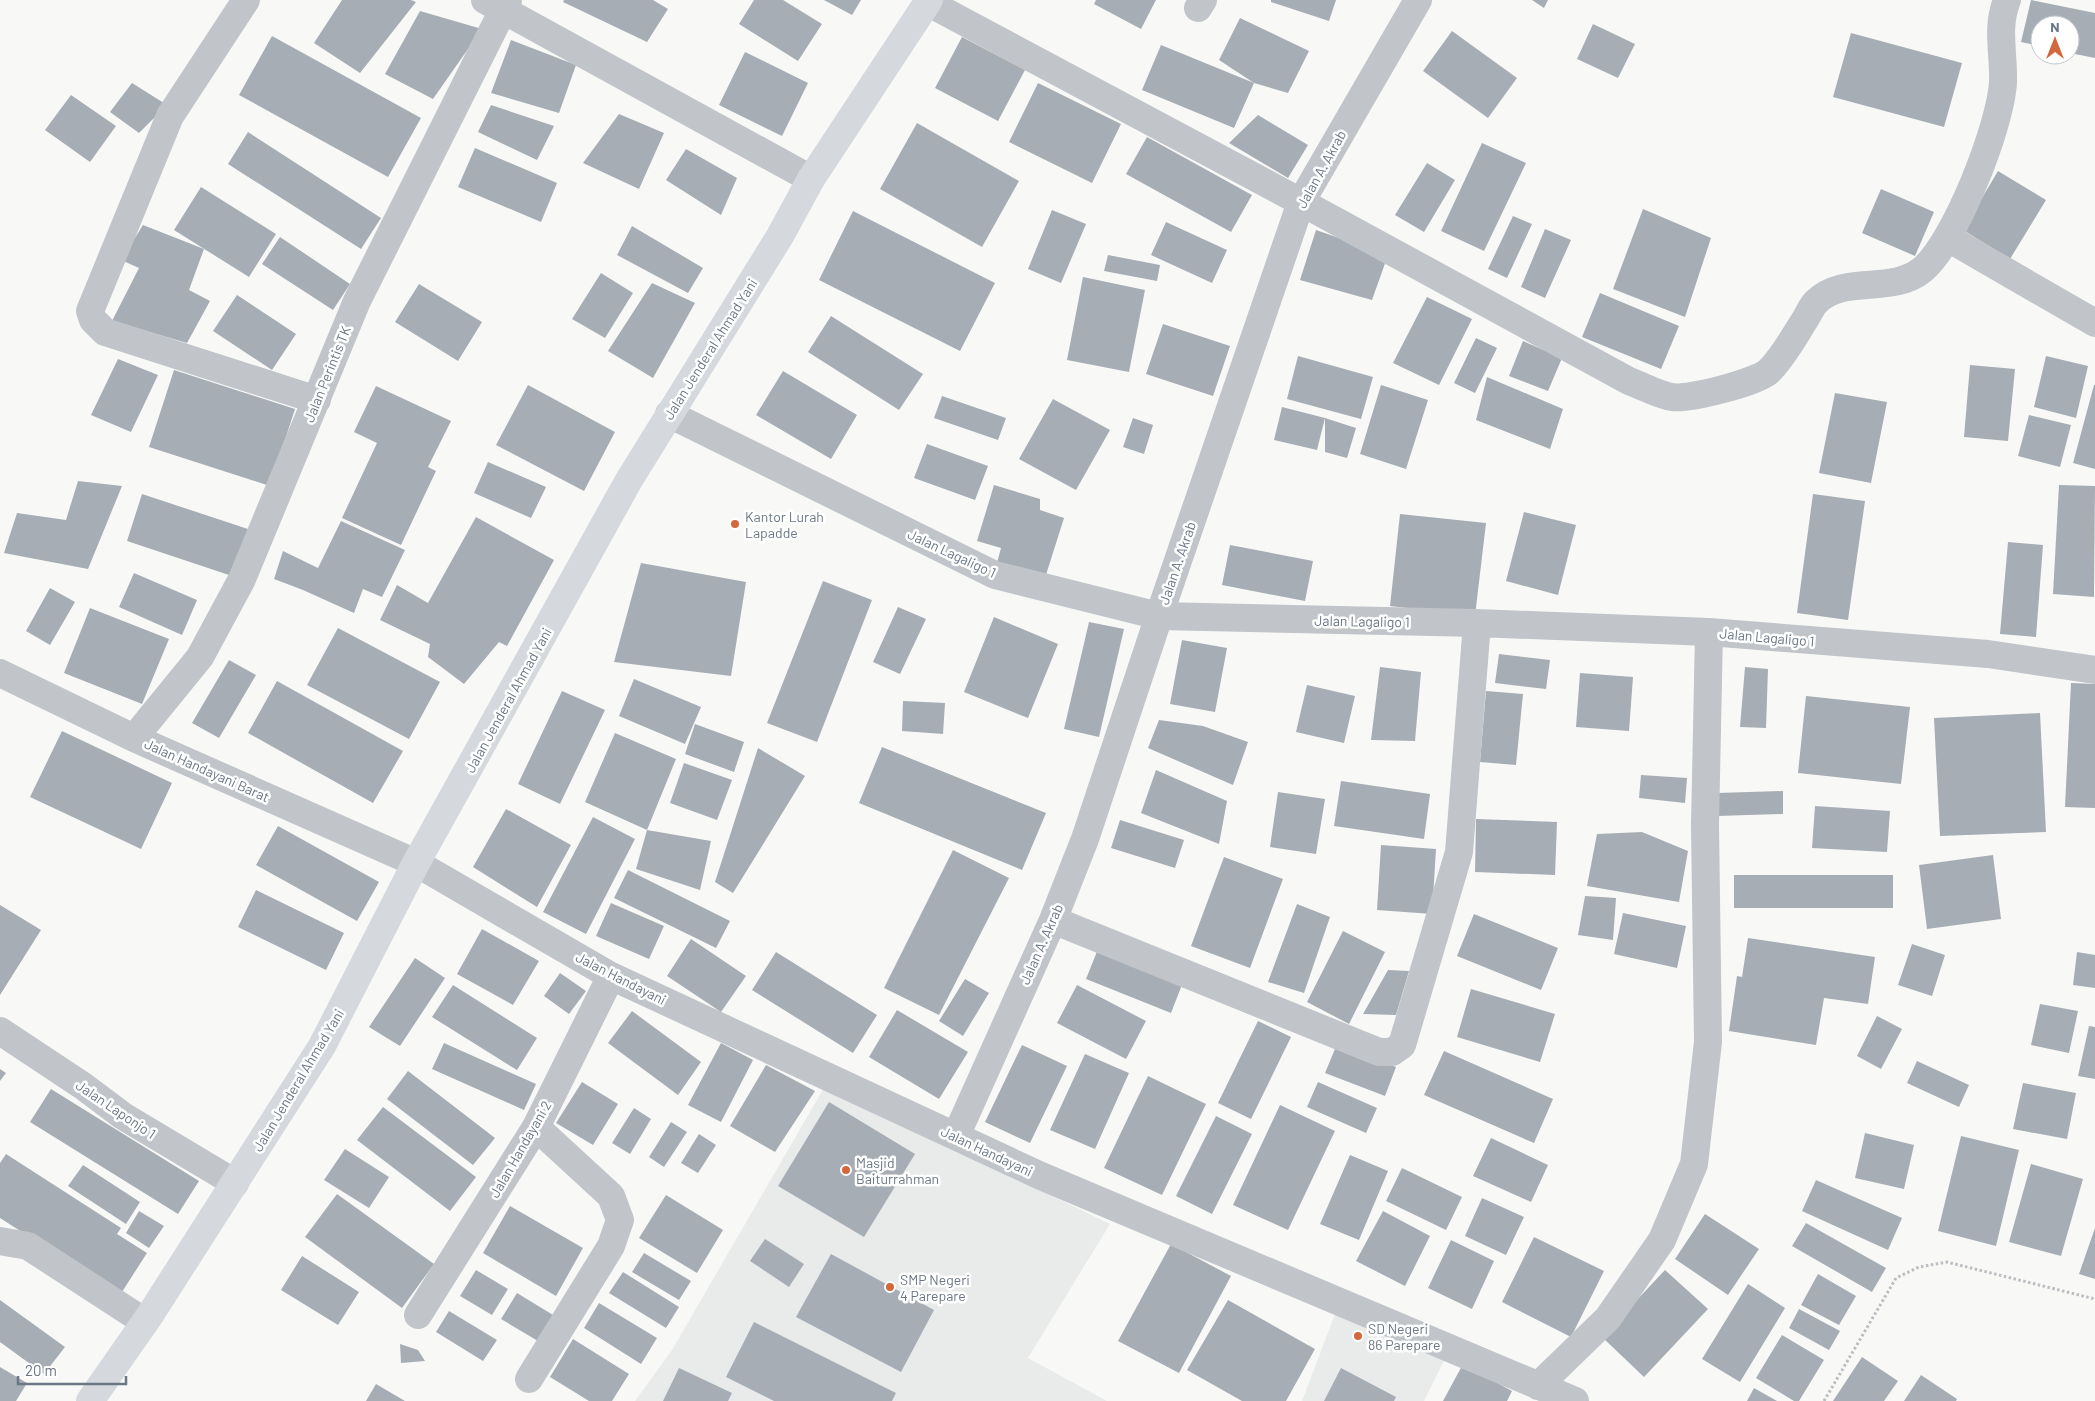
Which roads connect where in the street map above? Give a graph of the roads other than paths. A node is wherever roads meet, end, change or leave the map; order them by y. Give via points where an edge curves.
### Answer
1 (246, 0) edge
2 (1418, 0) edge
3 (2008, 0) edge
4 (928, 1) edge
5 (499, 3) edge
6 (811, 179) junction
7 (1301, 202) junction
8 (1948, 238) junction
9 (2095, 323) edge
10 (317, 400) junction
11 (669, 414) junction
12 (1159, 616) junction
13 (1477, 624) junction
14 (1709, 632) junction
15 (2095, 670) edge
16 (0, 672) edge
17 (134, 738) junction
18 (416, 863) junction
19 (1053, 920) junction
20 (611, 976) junction
21 (0, 1031) edge
22 (536, 1127) junction
23 (956, 1136) junction
24 (235, 1183) junction
25 (0, 1241) edge
26 (418, 1315) dead end
27 (145, 1322) junction
28 (529, 1379) dead end
29 (1538, 1386) junction
30 (90, 1401) edge
31 (1575, 1401) edge

1 - 10 street via 170,116 90,310 93,320 105,332
2 - 7 street, Jalan A. Akrab
3 - 8 street via 2002,14 2003,83 1993,127
4 - 6 highway, Jalan Jenderal Ahmad Yani
4 - 7 street
5 - 6 street
5 - 10 street, Jalan Perintis TK via 357,301
6 - 11 highway, Jalan Jenderal Ahmad Yani via 780,236
7 - 8 street via 1629,381 1672,397 1718,391 1768,372 1816,302 1837,288 1896,282 1922,270
7 - 12 street, Jalan A. Akrab
8 - 9 street
10 - 17 street, Jalan Perintis TK via 242,579 200,657
11 - 12 street, Jalan Lagaligo 1 via 995,575
11 - 18 highway, Jalan Jenderal Ahmad Yani
12 - 13 street, Jalan Lagaligo 1
12 - 19 street, Jalan A. Akrab via 1085,839
13 - 14 street, Jalan Lagaligo 1
13 - 19 street via 1459,852 1402,1045 1392,1052 1379,1052
14 - 15 street, Jalan Lagaligo 1 via 1988,654
14 - 29 street via 1705,825 1708,1042 1694,1164 1662,1240 1608,1318
16 - 17 street, Jalan Handayani Barat
17 - 18 street, Jalan Handayani Barat
18 - 20 street, Jalan Handayani
18 - 24 highway, Jalan Jenderal Ahmad Yani via 322,1046
19 - 23 street, Jalan A. Akrab
20 - 22 street, Jalan Handayani 2
20 - 23 street, Jalan Handayani
21 - 24 street, Jalan Laponjo 1 via 123,1116
22 - 26 street, Jalan Handayani 2
22 - 28 street via 611,1196 620,1220 611,1246
23 - 29 street, Jalan Handayani via 1041,1176
24 - 27 highway, Jalan Jenderal Ahmad Yani
25 - 27 street via 28,1246
27 - 30 highway, Jalan Jenderal Ahmad Yani
29 - 31 street, Jalan Handayani

